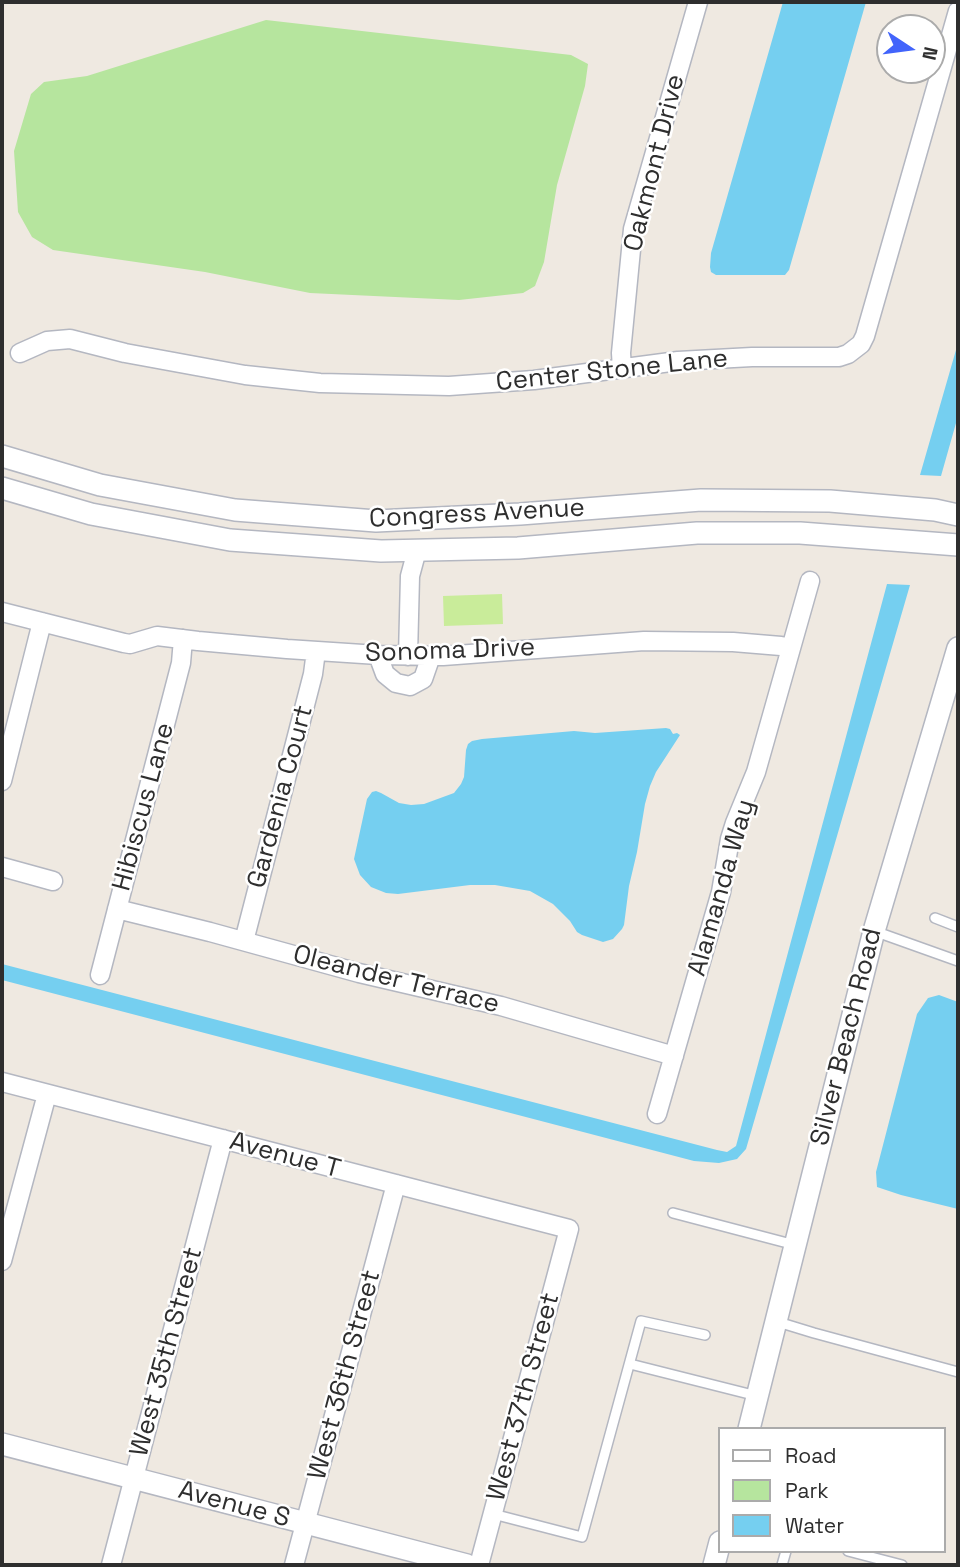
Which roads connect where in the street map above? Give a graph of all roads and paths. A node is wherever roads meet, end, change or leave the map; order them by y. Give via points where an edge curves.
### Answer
1 (696, 2) edge
2 (958, 11) edge
3 (20, 354) dead end
4 (622, 369) junction
5 (2, 456) edge
6 (2, 488) edge
7 (958, 514) edge
8 (488, 516) junction
9 (958, 545) edge
10 (417, 550) junction
11 (810, 581) dead end
12 (2, 612) edge
13 (42, 622) junction
14 (183, 639) junction
15 (791, 648) junction
16 (958, 648) edge
17 (316, 652) junction
18 (378, 655) junction
19 (408, 656) junction
20 (432, 656) junction
21 (2, 781) edge
22 (2, 867) edge
23 (53, 881) dead end
24 (117, 909) junction
25 (935, 918) dead end
26 (958, 927) edge
27 (874, 931) junction
28 (244, 941) junction
29 (958, 961) edge
30 (100, 975) dead end
31 (674, 1056) junction
32 (2, 1082) edge
33 (47, 1094) junction
34 (657, 1114) dead end
35 (223, 1139) junction
36 (396, 1184) junction
37 (673, 1213) dead end
38 (569, 1229) joint
39 (795, 1245) junction
40 (2, 1261) edge
41 (776, 1321) junction
42 (705, 1335) dead end
43 (630, 1364) junction
44 (958, 1372) edge
45 (757, 1396) junction
46 (749, 1427) edge
47 (2, 1444) edge
48 (134, 1478) junction
49 (493, 1514) junction
50 (306, 1523) junction
51 (856, 1553) edge
52 (111, 1565) edge
53 (295, 1565) edge
54 (467, 1565) edge
55 (479, 1565) edge
56 (902, 1565) edge

1 - 4 street, Oakmont Drive via 633,229
2 - 4 street, Center Stone Lane via 861,344 839,357 714,358
3 - 4 street, Center Stone Lane via 47,341 70,339 244,375 404,386 499,383
5 - 8 street, Congress Avenue via 100,485 235,510 376,521
6 - 10 street, Congress Avenue via 91,514 230,540
7 - 8 street, Congress Avenue via 830,501 701,500
8 - 10 street via 431,536
9 - 10 street, Congress Avenue via 821,534 710,533 518,548
10 - 19 street via 410,576
11 - 15 street, Alamanda Way
12 - 13 street, Sonoma Drive
13 - 14 street, Sonoma Drive via 130,644 157,636
13 - 21 street
14 - 17 street, Sonoma Drive
14 - 24 street, Hibiscus Lane via 181,663
15 - 20 street, Sonoma Drive via 644,641
15 - 31 street, Alamanda Way via 756,772 732,831 722,892
16 - 27 street, Silver Beach Road
17 - 18 street, Sonoma Drive
17 - 28 street, Gardenia Court
18 - 19 street, Sonoma Drive
18 - 20 street via 385,674 410,686 423,679
19 - 20 street, Sonoma Drive
22 - 23 street
24 - 28 street, Oleander Terrace
24 - 30 street, Hibiscus Lane
25 - 26 lane
27 - 29 lane
27 - 39 street, Silver Beach Road
28 - 31 street, Oleander Terrace via 501,1006
31 - 34 street, Alamanda Way
32 - 33 street, Avenue T
33 - 35 street, Avenue T
33 - 40 street
35 - 36 street, Avenue T
35 - 48 street, West 35th Street
36 - 38 street, Avenue T
36 - 50 street, West 36th Street
37 - 39 lane
38 - 49 street, West 37th Street
39 - 41 street, Silver Beach Road
41 - 44 lane
41 - 45 street, Silver Beach Road
42 - 43 lane via 641,1321
43 - 45 lane
43 - 49 lane via 582,1537
45 - 46 street, Silver Beach Road
47 - 48 street, Avenue S
48 - 50 street, Avenue S
48 - 52 street, West 35th Street
49 - 55 street, West 37th Street
50 - 53 street, West 36th Street
50 - 54 street, Avenue S
51 - 56 lane

